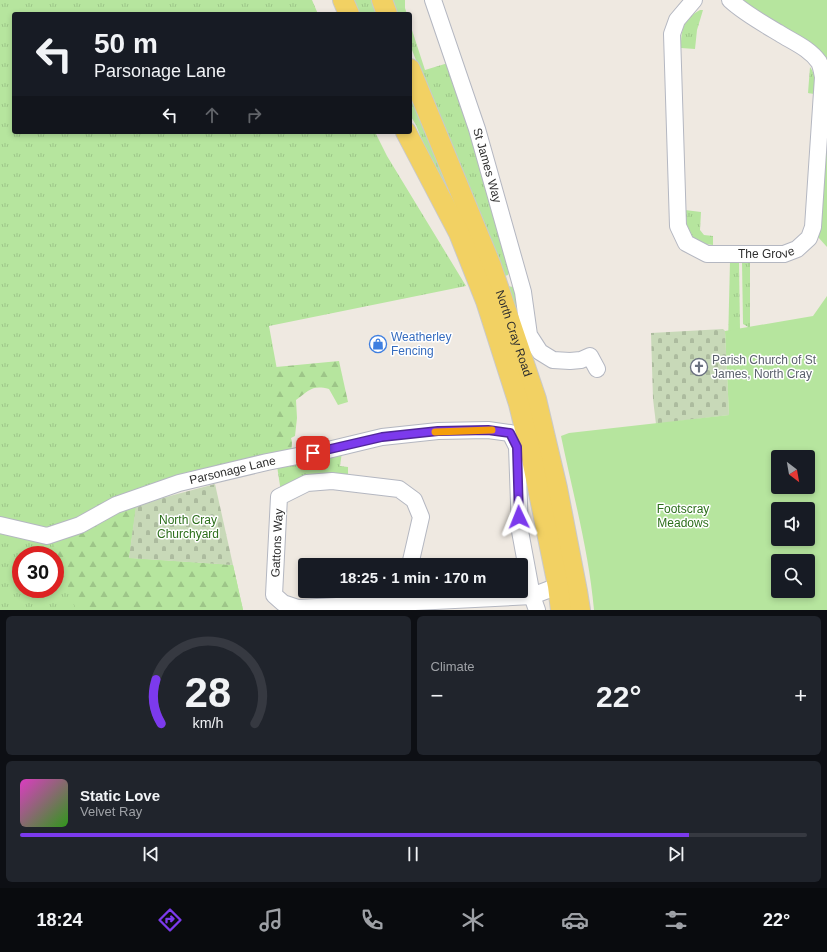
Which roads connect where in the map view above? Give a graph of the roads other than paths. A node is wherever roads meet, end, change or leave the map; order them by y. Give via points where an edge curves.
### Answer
1 (343, 0) edge
2 (382, 0) edge
3 (433, 0) edge
4 (694, 0) edge
5 (730, 0) edge
6 (348, 12) edge
7 (386, 12) edge
8 (412, 74) edge
9 (407, 134) edge
10 (595, 359) dead end
11 (0, 525) edge
12 (412, 558) edge
13 (558, 586) junction
14 (393, 598) edge
15 (425, 598) edge
16 (535, 603) edge
17 (561, 610) edge
18 (580, 610) edge

1 - 6 main road
2 - 7 main road
3 - 10 street, St James Way via 477,130 523,292 529,335 540,352 553,360
4 - 5 street, The Grove via 684,9 672,34 678,226 686,243 707,254 784,254 797,249 809,238 813,227 824,77 820,64 811,54
8 - 18 main road, North Cray Road via 491,266 536,399 557,488
9 - 13 main road, North Cray Road via 459,233 486,301 519,404
11 - 16 street, Parsonage Lane via 46,536 80,525 116,505 179,483 267,462 382,437 438,431 488,430 510,433 517,447 520,532
12 - 14 street, Gattons Way via 421,517 414,500 399,489 332,481 306,483 279,497 274,595 283,603 298,608
13 - 16 street, Gattons Way
13 - 17 main road, North Cray Road
15 - 16 street, Gattons Way

